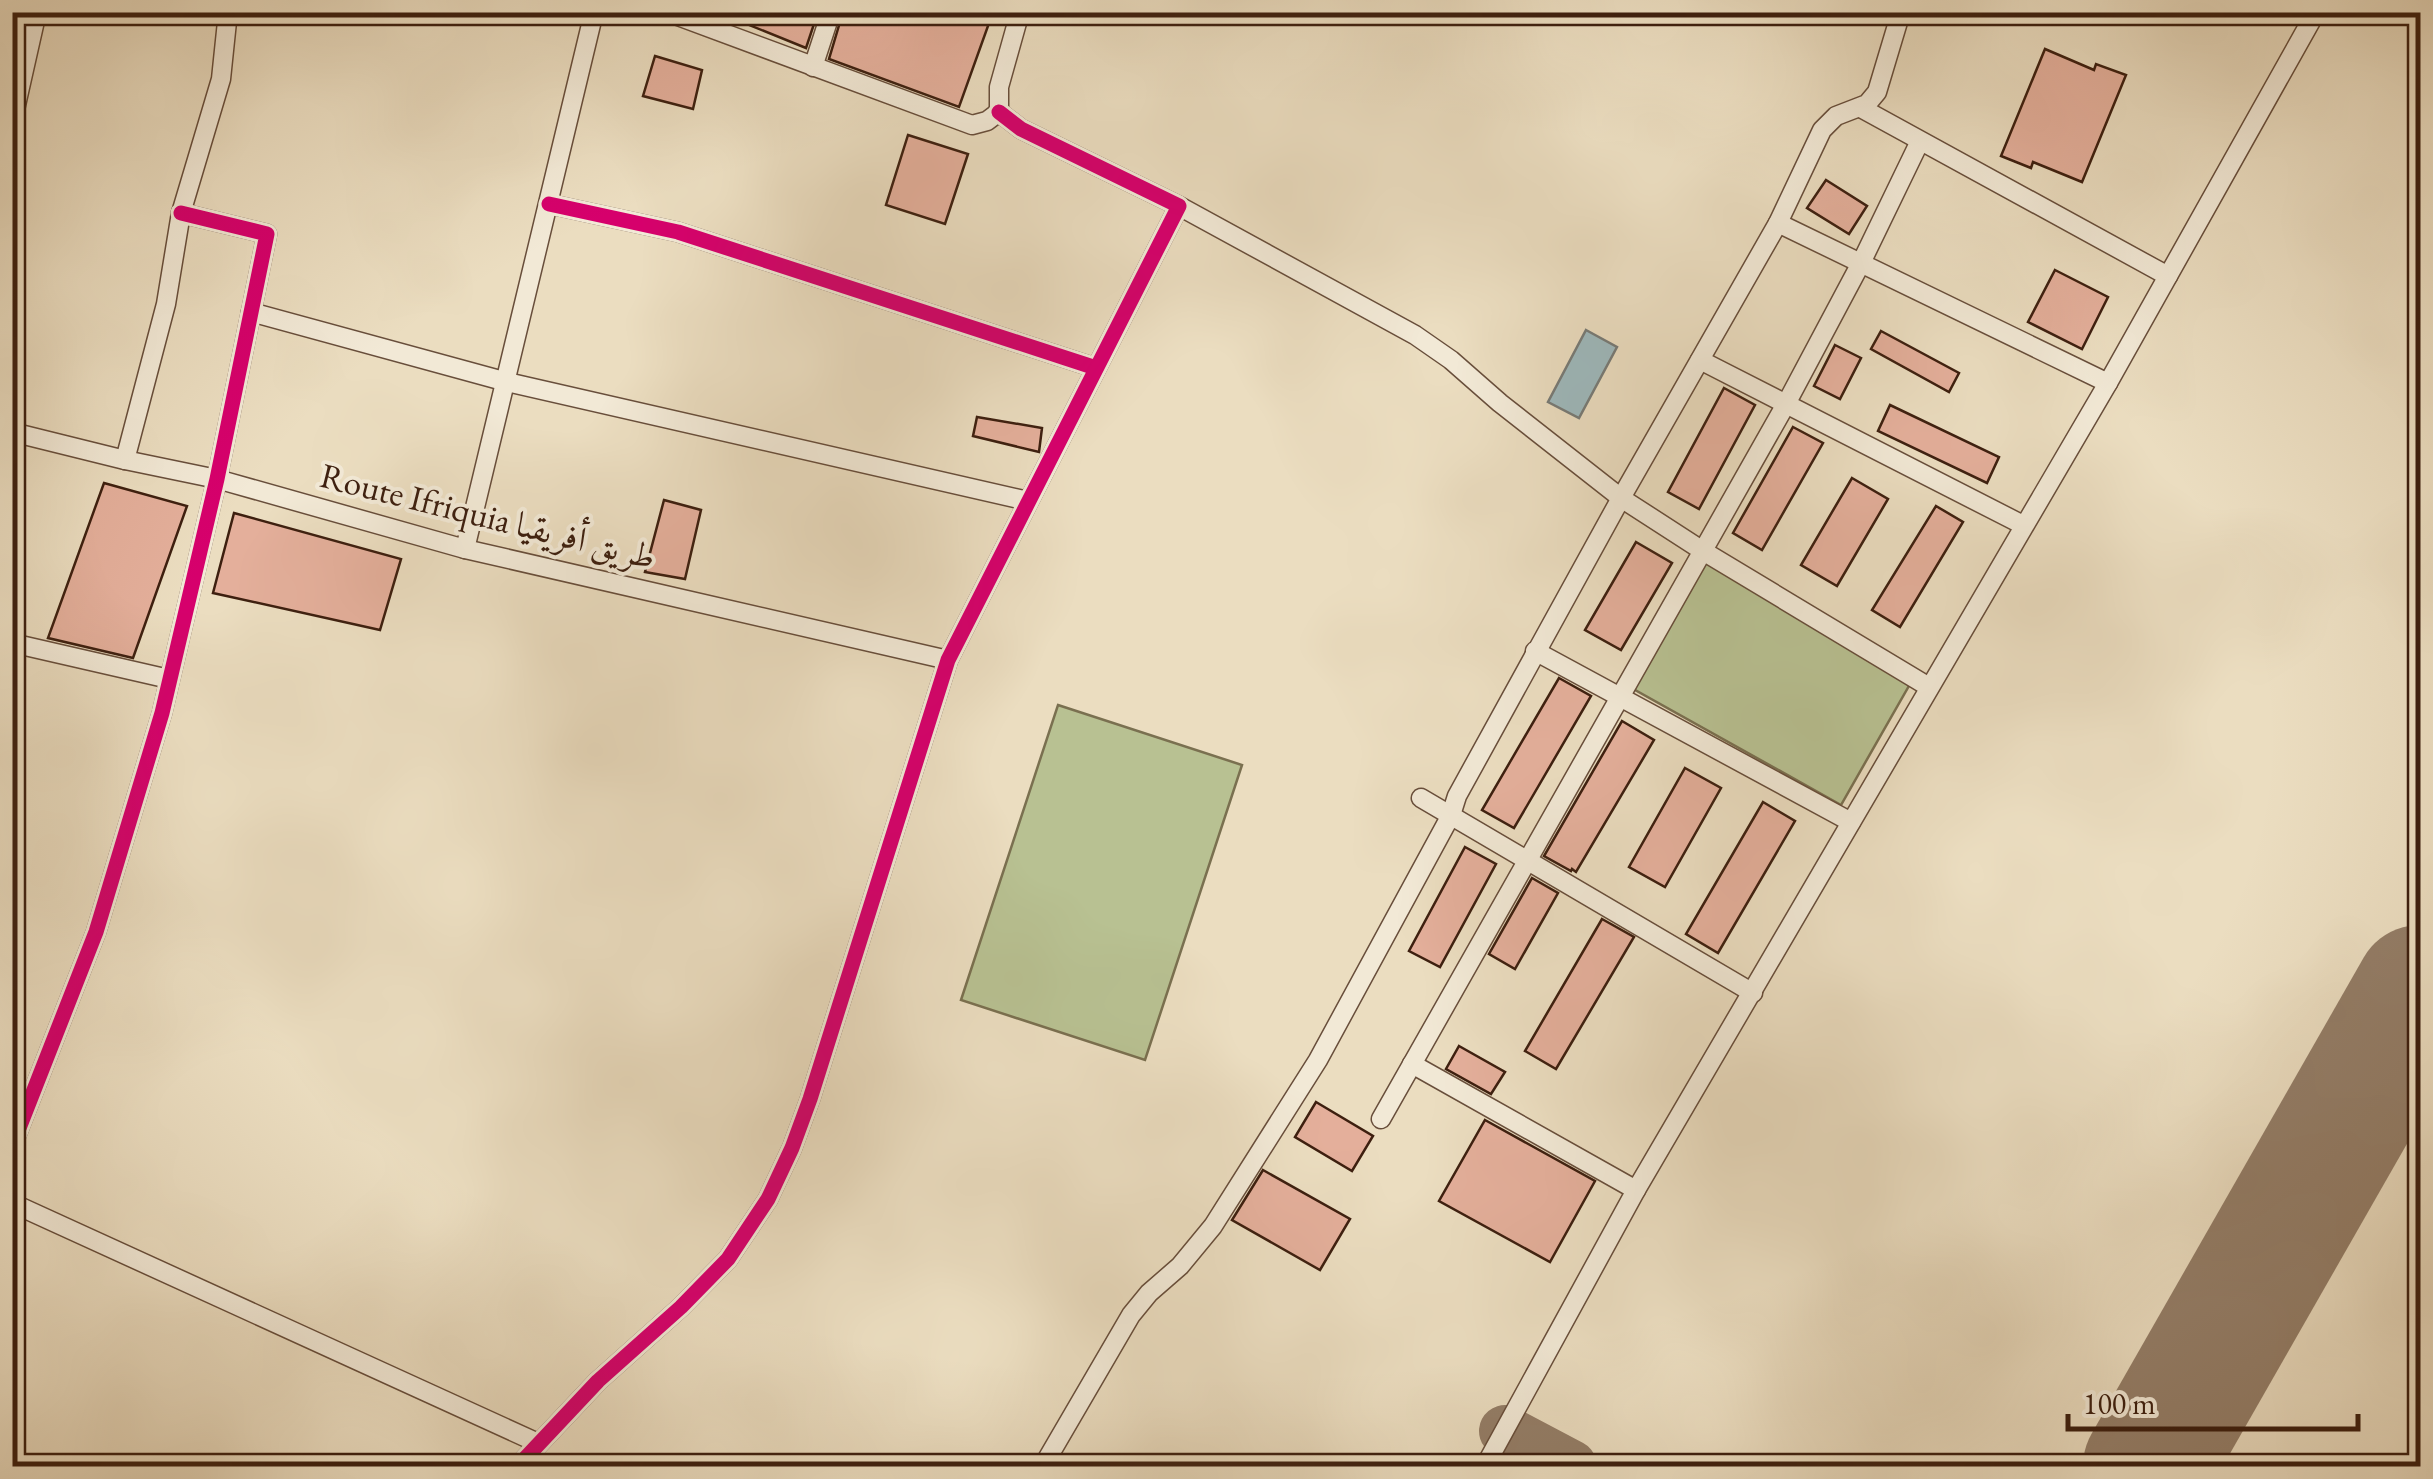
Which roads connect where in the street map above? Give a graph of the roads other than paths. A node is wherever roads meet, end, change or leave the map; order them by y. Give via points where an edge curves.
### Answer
1 (37, 12) edge
2 (228, 12) edge
3 (594, 12) edge
4 (667, 12) edge
5 (831, 12) edge
6 (1020, 12) edge
7 (1901, 12) edge
8 (2316, 12) edge
9 (813, 67) junction
10 (1861, 108) junction
11 (999, 112) junction
12 (12, 123) edge
13 (1920, 141) junction
14 (549, 204) junction
15 (1180, 206) junction
16 (181, 213) junction
17 (1778, 223) junction
18 (1861, 263) junction
19 (2168, 276) junction
20 (251, 312) junction
21 (1700, 360) junction
22 (1096, 368) junction
23 (506, 382) junction
24 (2108, 383) junction
25 (1786, 404) junction
26 (12, 432) edge
27 (125, 460) junction
28 (216, 479) junction
29 (1621, 498) junction
30 (1028, 501) junction
31 (2024, 526) junction
32 (466, 548) junction
33 (1704, 550) junction
34 (12, 644) edge
35 (1536, 650) junction
36 (948, 660) junction
37 (169, 679) junction
38 (1929, 686) junction
39 (1621, 696) junction
40 (1421, 798) dead end
41 (1451, 815) junction
42 (1851, 822) junction
43 (1527, 860) junction
44 (1753, 993) junction
45 (1412, 1064) junction
46 (1381, 1119) dead end
47 (12, 1146) edge
48 (1636, 1190) junction
49 (12, 1203) edge
50 (538, 1443) junction
51 (518, 1466) edge
52 (1043, 1466) edge
53 (1485, 1466) edge

1 - 12 street
2 - 16 street via 220,79
3 - 14 street
4 - 9 street
5 - 9 street
6 - 11 street
7 - 10 street via 1877,92
8 - 19 street
9 - 11 street via 972,125
10 - 13 street
10 - 17 street via 1824,126
11 - 15 street via 1020,129
13 - 18 street
13 - 19 street
14 - 22 street via 678,232
14 - 23 street
15 - 22 street
15 - 29 street via 1424,341
16 - 20 street via 268,234
16 - 27 street via 166,304
17 - 18 street
17 - 21 street
18 - 24 street
18 - 25 street
19 - 24 street
20 - 23 street
20 - 28 street
21 - 25 street
21 - 29 street
22 - 30 street
23 - 30 street
23 - 32 street
24 - 31 street
25 - 31 street
25 - 33 street
26 - 27 street, Route Ifriquia طريق أفريقيا
27 - 28 street, Route Ifriquia طريق أفريقيا
28 - 32 street, Route Ifriquia طريق أفريقيا
28 - 37 street
29 - 33 street
29 - 35 street
30 - 36 street
31 - 38 street
32 - 36 street, Route Ifriquia طريق أفريقيا
33 - 38 street
33 - 39 street
34 - 37 street
35 - 39 street
35 - 41 street
36 - 50 street via 810,1099 768,1199 728,1259
37 - 47 street via 96,932
38 - 42 street
39 - 42 street
39 - 43 street
40 - 41 street
41 - 43 street
41 - 52 street via 1318,1060 1213,1226 1130,1316
42 - 44 street
43 - 44 street
43 - 45 street
44 - 48 street
45 - 46 street
45 - 48 street
48 - 53 street
49 - 50 street
50 - 51 street

